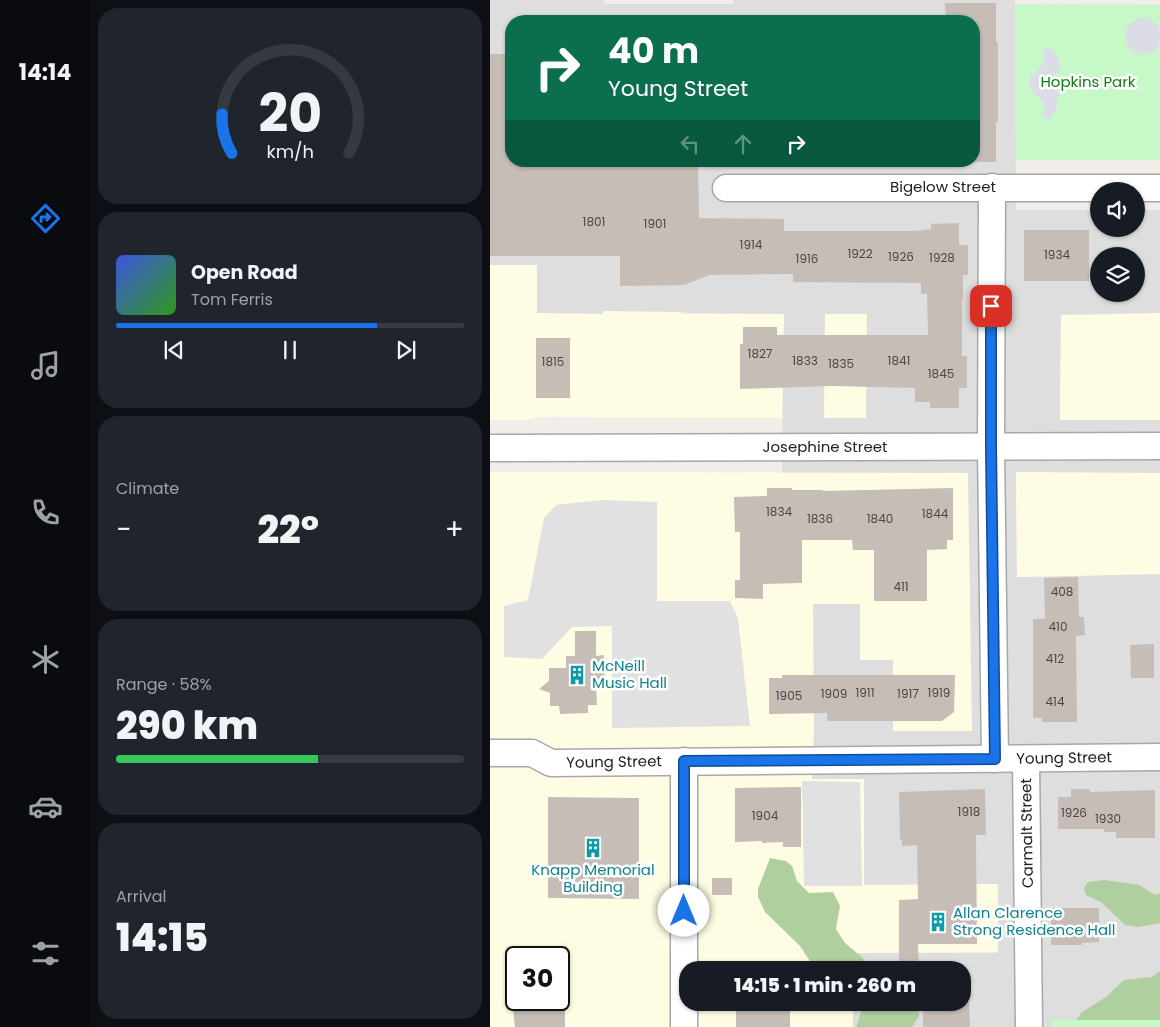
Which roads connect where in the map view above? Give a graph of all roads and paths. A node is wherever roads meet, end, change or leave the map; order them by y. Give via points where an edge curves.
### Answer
1 (992, 187) junction
2 (726, 188) dead end
3 (1160, 188) edge
4 (1160, 446) edge
5 (991, 447) junction
6 (490, 448) edge
7 (490, 753) edge
8 (1160, 757) edge
9 (995, 759) junction
10 (1026, 759) junction
11 (684, 761) junction
12 (684, 1027) edge
13 (1029, 1027) edge

1 - 2 street, Bigelow Street
1 - 3 street, Bigelow Street
1 - 5 street
4 - 5 street, Josephine Street
5 - 6 street, Josephine Street
5 - 9 street
7 - 11 street, Young Street via 532,753 551,763
8 - 10 street, Young Street
9 - 10 street, Young Street
9 - 11 street, Young Street
10 - 13 street, Carmalt Street
11 - 12 street

